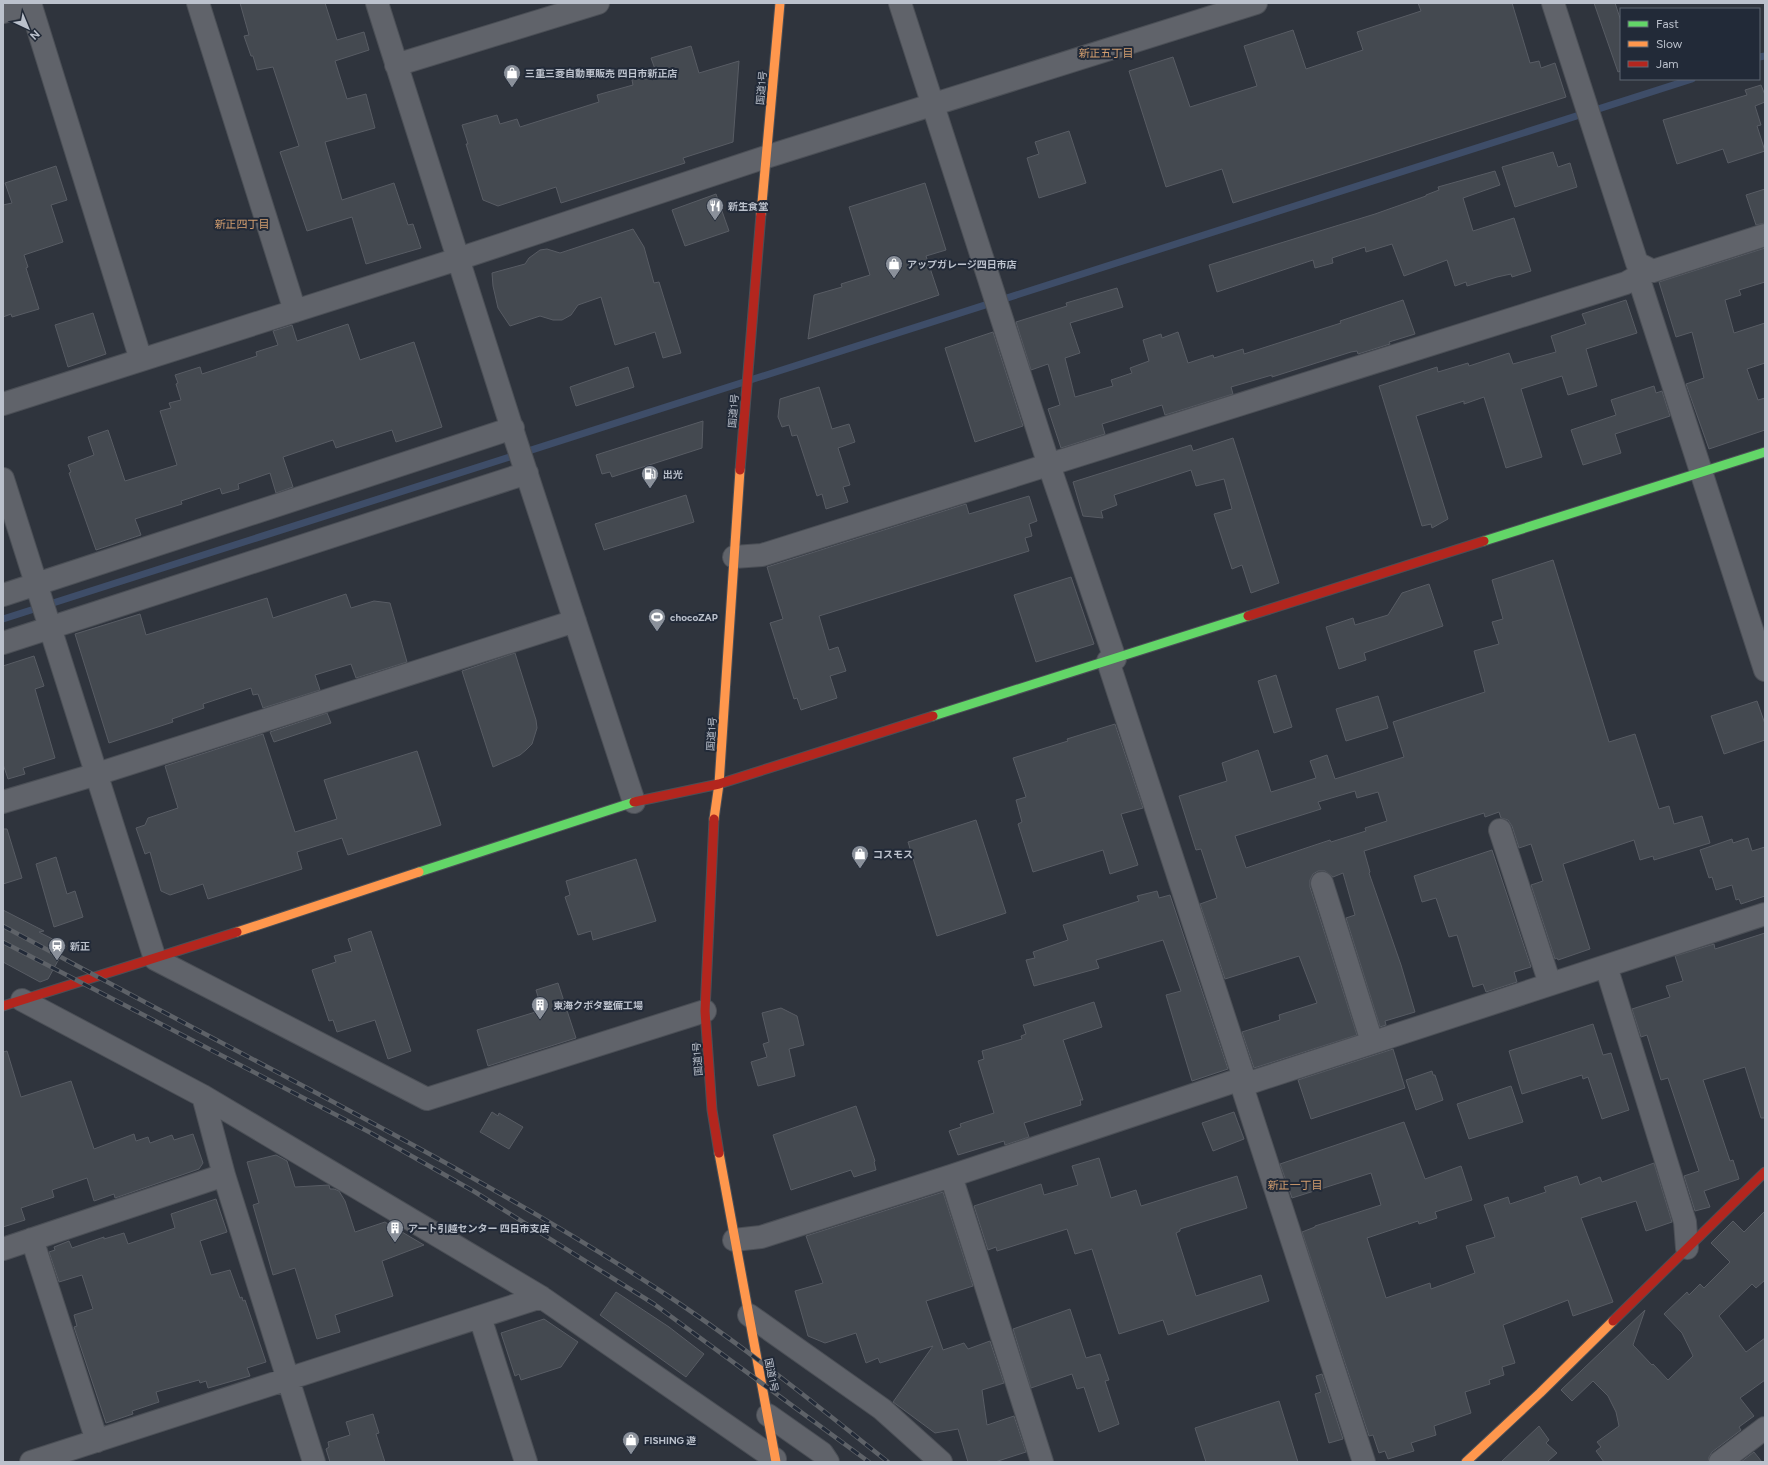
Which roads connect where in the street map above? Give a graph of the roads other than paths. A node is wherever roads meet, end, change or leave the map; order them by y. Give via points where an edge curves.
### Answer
1 (30, 3) edge
2 (198, 3) edge
3 (377, 3) edge
4 (598, 3) edge
5 (780, 3) edge
6 (900, 3) edge
7 (1256, 3) edge
8 (1553, 3) edge
9 (3, 12) edge
10 (396, 65) junction
11 (933, 106) junction
12 (766, 157) junction
13 (1765, 235) edge
14 (458, 259) junction
15 (1641, 271) junction
16 (295, 311) junction
17 (141, 360) junction
18 (3, 404) edge
19 (514, 433) junction
20 (1765, 452) edge
21 (1049, 465) junction
22 (526, 470) junction
23 (1702, 472) junction
24 (3, 479) edge
25 (734, 557) junction
26 (38, 588) junction
27 (3, 595) edge
28 (575, 621) junction
29 (49, 624) junction
30 (3, 643) edge
31 (1111, 660) junction
32 (1765, 670) edge
33 (97, 774) junction
34 (719, 784) junction
35 (3, 802) edge
36 (634, 802) junction
37 (1500, 830) dead end
38 (1322, 883) dead end
39 (1765, 914) edge
40 (155, 959) junction
41 (1606, 966) junction
42 (1550, 984) junction
43 (9, 1004) edge
44 (705, 1011) junction
45 (1372, 1042) junction
46 (1244, 1083) junction
47 (203, 1096) junction
48 (1765, 1172) edge
49 (224, 1175) junction
50 (951, 1176) junction
51 (32, 1239) junction
52 (734, 1240) junction
53 (1687, 1248) junction
54 (3, 1249) edge
55 (542, 1297) junction
56 (749, 1315) junction
57 (480, 1317) junction
58 (288, 1379) junction
59 (768, 1415) junction
60 (1765, 1428) edge
61 (97, 1441) junction
62 (775, 1460) edge
63 (31, 1462) edge
64 (314, 1462) edge
65 (526, 1462) edge
66 (828, 1462) edge
67 (941, 1462) edge
68 (1042, 1462) edge
69 (1364, 1462) edge
70 (1466, 1462) edge
71 (1720, 1462) edge

1 - 9 street
1 - 17 street
2 - 16 street
3 - 10 street
4 - 10 street
5 - 12 main road, 国道1号
6 - 11 street
7 - 11 street
8 - 15 street
10 - 14 street
11 - 12 street
11 - 21 street
12 - 14 street
12 - 25 main road, 国道1号
13 - 15 street via 1653,271
14 - 16 street
14 - 19 street
15 - 21 street via 1626,283
15 - 23 street
16 - 17 street
17 - 18 street
19 - 22 street
19 - 26 street
20 - 23 main road
21 - 25 street via 762,555
21 - 31 street
22 - 28 street
22 - 29 street
23 - 31 main road
23 - 32 street
24 - 26 street
25 - 34 main road, 国道1号
26 - 27 street
26 - 29 street
28 - 33 street
28 - 36 street
29 - 30 street
29 - 33 street
31 - 34 main road
31 - 46 street
33 - 35 street
33 - 40 street
34 - 36 main road
34 - 44 main road, 国道1号 via 713,825
36 - 40 main road
37 - 42 street
38 - 45 street
39 - 41 street
40 - 43 main road
40 - 44 street via 427,1099
41 - 42 street
41 - 53 street via 1685,1222
42 - 45 street
43 - 47 street
44 - 52 main road, 国道1号 via 712,1110
45 - 46 street
46 - 50 street via 1232,1082
46 - 69 street
47 - 49 street
47 - 55 street
48 - 53 main road
49 - 51 street
49 - 58 street
50 - 52 street via 761,1237
50 - 68 street
51 - 54 street
51 - 61 street
52 - 56 main road, 国道1号
53 - 70 main road
55 - 57 street
55 - 62 street
56 - 59 main road, 国道1号
56 - 67 street via 882,1409
57 - 58 street
57 - 65 street
58 - 61 street
58 - 64 street
59 - 62 main road, 国道1号
59 - 66 street via 822,1453
60 - 71 street
61 - 63 street

